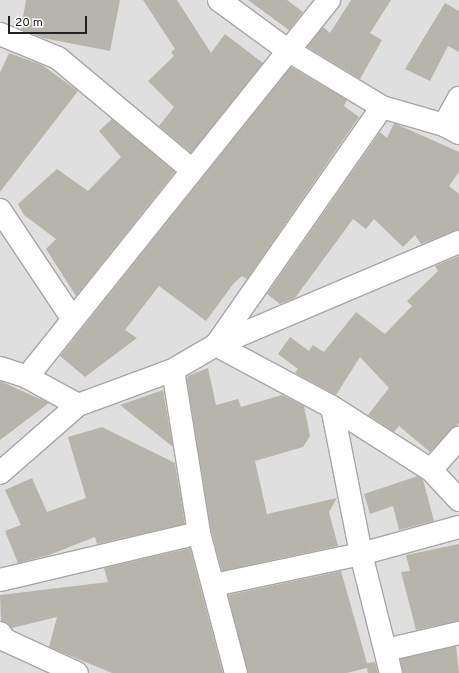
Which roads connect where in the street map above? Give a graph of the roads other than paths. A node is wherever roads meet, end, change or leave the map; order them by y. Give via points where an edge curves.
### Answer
1 (219, 0) edge
2 (329, 0) edge
3 (0, 34) edge
4 (286, 50) junction
5 (459, 98) edge
6 (382, 107) junction
7 (451, 129) edge
8 (192, 170) junction
9 (0, 210) edge
10 (459, 242) edge
11 (72, 318) junction
12 (216, 345) junction
13 (0, 368) edge
14 (173, 370) junction
15 (26, 376) junction
16 (78, 405) junction
17 (332, 407) junction
18 (459, 438) edge
19 (431, 470) junction
20 (0, 473) edge
21 (459, 500) edge
22 (459, 526) edge
23 (199, 533) junction
24 (362, 554) junction
25 (0, 580) edge
26 (214, 585) junction
27 (0, 632) edge
28 (459, 632) edge
29 (386, 650) junction
30 (77, 673) edge
31 (236, 673) edge
32 (391, 673) edge

1 - 4 street
2 - 4 street
3 - 8 street via 58,58
4 - 6 street
4 - 8 street
5 - 7 street
6 - 7 street
6 - 12 street
8 - 11 street
9 - 11 street
10 - 12 street
11 - 15 street
12 - 14 street
12 - 17 street
13 - 15 street
14 - 16 street
14 - 23 street
15 - 16 street
16 - 20 street
17 - 19 street
17 - 24 street
18 - 19 street
19 - 21 street
22 - 24 street
23 - 25 street
23 - 26 street
24 - 26 street
24 - 29 street
26 - 31 street
27 - 30 street via 5,640
28 - 29 street
29 - 32 street

